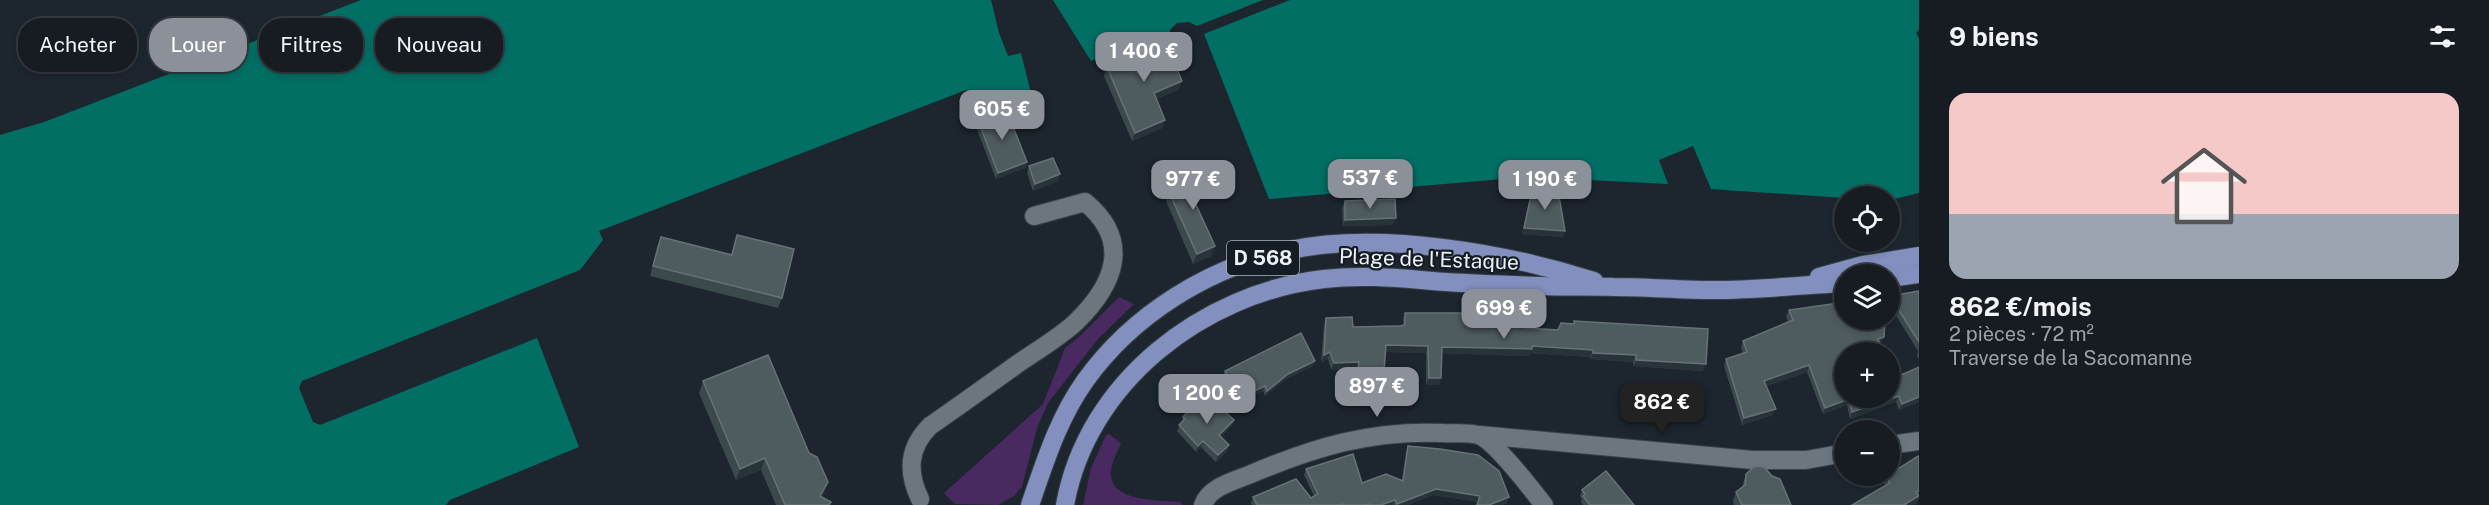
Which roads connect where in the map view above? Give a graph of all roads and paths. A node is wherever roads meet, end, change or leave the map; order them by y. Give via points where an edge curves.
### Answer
1 (1034, 216) dead end
2 (1919, 256) edge
3 (1919, 274) edge
4 (1900, 277) edge
5 (1834, 284) edge
6 (1786, 286) junction
7 (1613, 287) junction
8 (1480, 435) junction
9 (1919, 441) edge
10 (1900, 444) edge
11 (1834, 455) edge
12 (924, 503) edge
13 (1030, 505) edge
14 (1065, 505) edge
15 (1203, 505) edge
16 (1544, 505) edge

1 - 12 street via 1085,202 1100,215 1109,231 1115,251 1112,273 1076,322 920,436 910,464
2 - 6 main road, Plage de l'Estaque / D 568 via 1863,265
3 - 4 main road
5 - 6 main road, Plage de l'Estaque / D 568
6 - 7 main road, Plage de l'Estaque / D 568 via 1715,290
7 - 13 main road, Plage de l'Estaque / D 568 via 1545,266 1458,250 1390,244 1326,245 1290,250 1245,264 1200,281 1157,308 1103,358 1067,411 1047,452
7 - 14 main road, Plage de l'Estaque / D 568 via 1382,277 1326,279 1256,296 1178,335 1125,381 1092,426
8 - 11 street via 1754,460 1806,460
8 - 15 street via 1411,432 1348,439 1299,453 1225,485 1206,496
8 - 16 street via 1515,468
9 - 10 street

